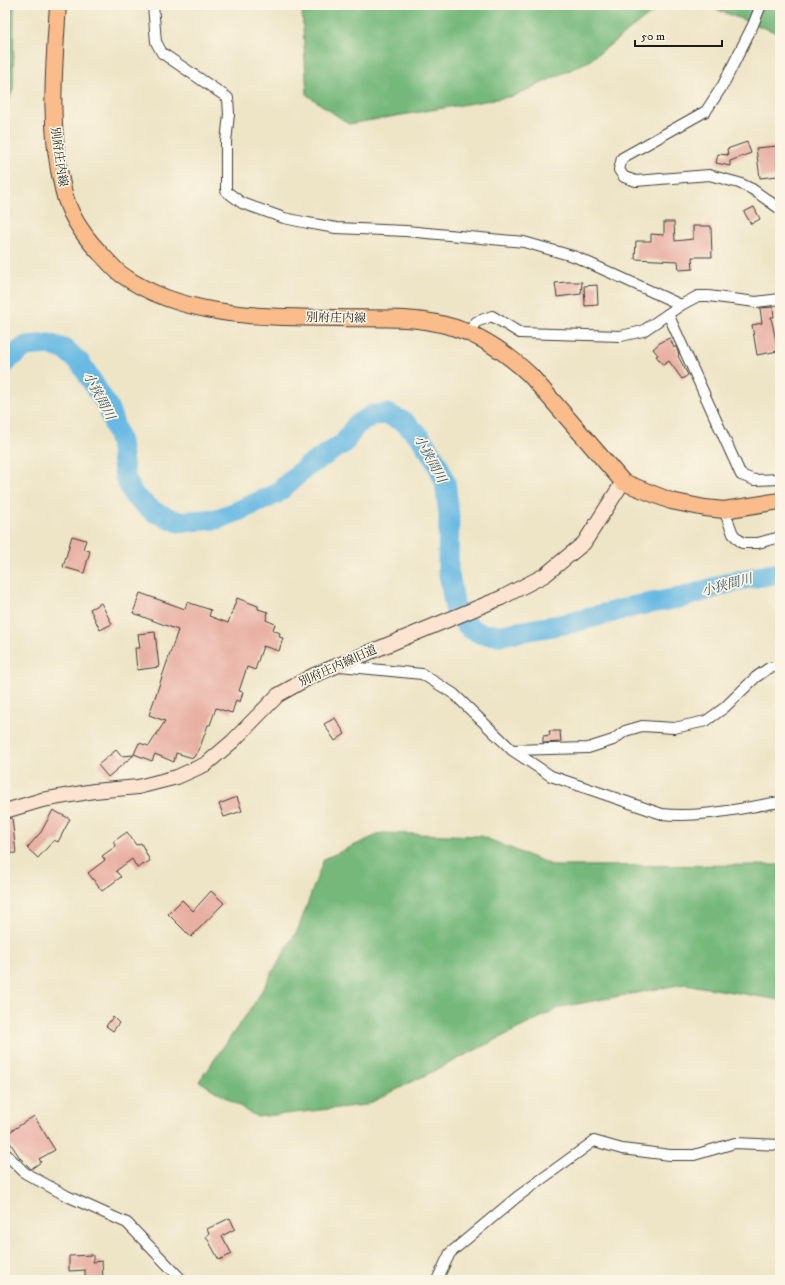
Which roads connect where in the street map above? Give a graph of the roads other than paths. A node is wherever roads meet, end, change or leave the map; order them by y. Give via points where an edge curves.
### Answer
1 (58, 5) edge
2 (153, 5) edge
3 (761, 5) edge
4 (779, 206) edge
5 (780, 299) edge
6 (681, 305) junction
7 (668, 314) junction
8 (468, 333) junction
9 (780, 479) edge
10 (623, 482) junction
11 (780, 501) edge
12 (724, 510) junction
13 (780, 537) edge
14 (338, 666) junction
15 (780, 666) edge
16 (512, 750) junction
17 (780, 802) edge
18 (5, 811) edge
19 (780, 1145) edge
20 (5, 1153) edge
21 (182, 1280) edge
22 (436, 1280) edge

1 - 8 main road, 別府庄内線 via 52,105 56,154 63,192 87,238 120,273 158,296 188,305 242,314 412,320 445,325
2 - 6 street via 156,42 162,53 228,98 226,190 242,203 284,218 336,228 406,231 524,242 576,257
3 - 4 street via 723,85 706,111 622,158 619,170 624,177 636,181 709,175 739,183
5 - 6 street via 756,302 698,296
6 - 7 street
7 - 8 street via 644,331 621,336 520,334 492,316 476,322
7 - 9 street via 741,475 754,480
8 - 10 main road, 別府庄内線 via 515,360
10 - 12 main road, 別府庄内線 via 671,501
10 - 14 street, 別府庄内線旧道 via 584,543 545,575 501,598
11 - 12 main road, 別府庄内線
12 - 13 street via 733,534 742,543 758,543
14 - 16 street via 422,674 454,694
14 - 18 street, 別府庄内線旧道 via 312,676 278,695 232,742 206,764 177,777 138,787 42,800
15 - 16 street via 768,668 706,721 674,728 642,726 625,731 613,740 588,748
16 - 17 street via 551,776 662,814 680,816 726,812
19 - 22 street via 735,1143 694,1155 670,1155 622,1149 594,1141 517,1197 450,1253
20 - 21 street via 25,1172 67,1196 128,1223

